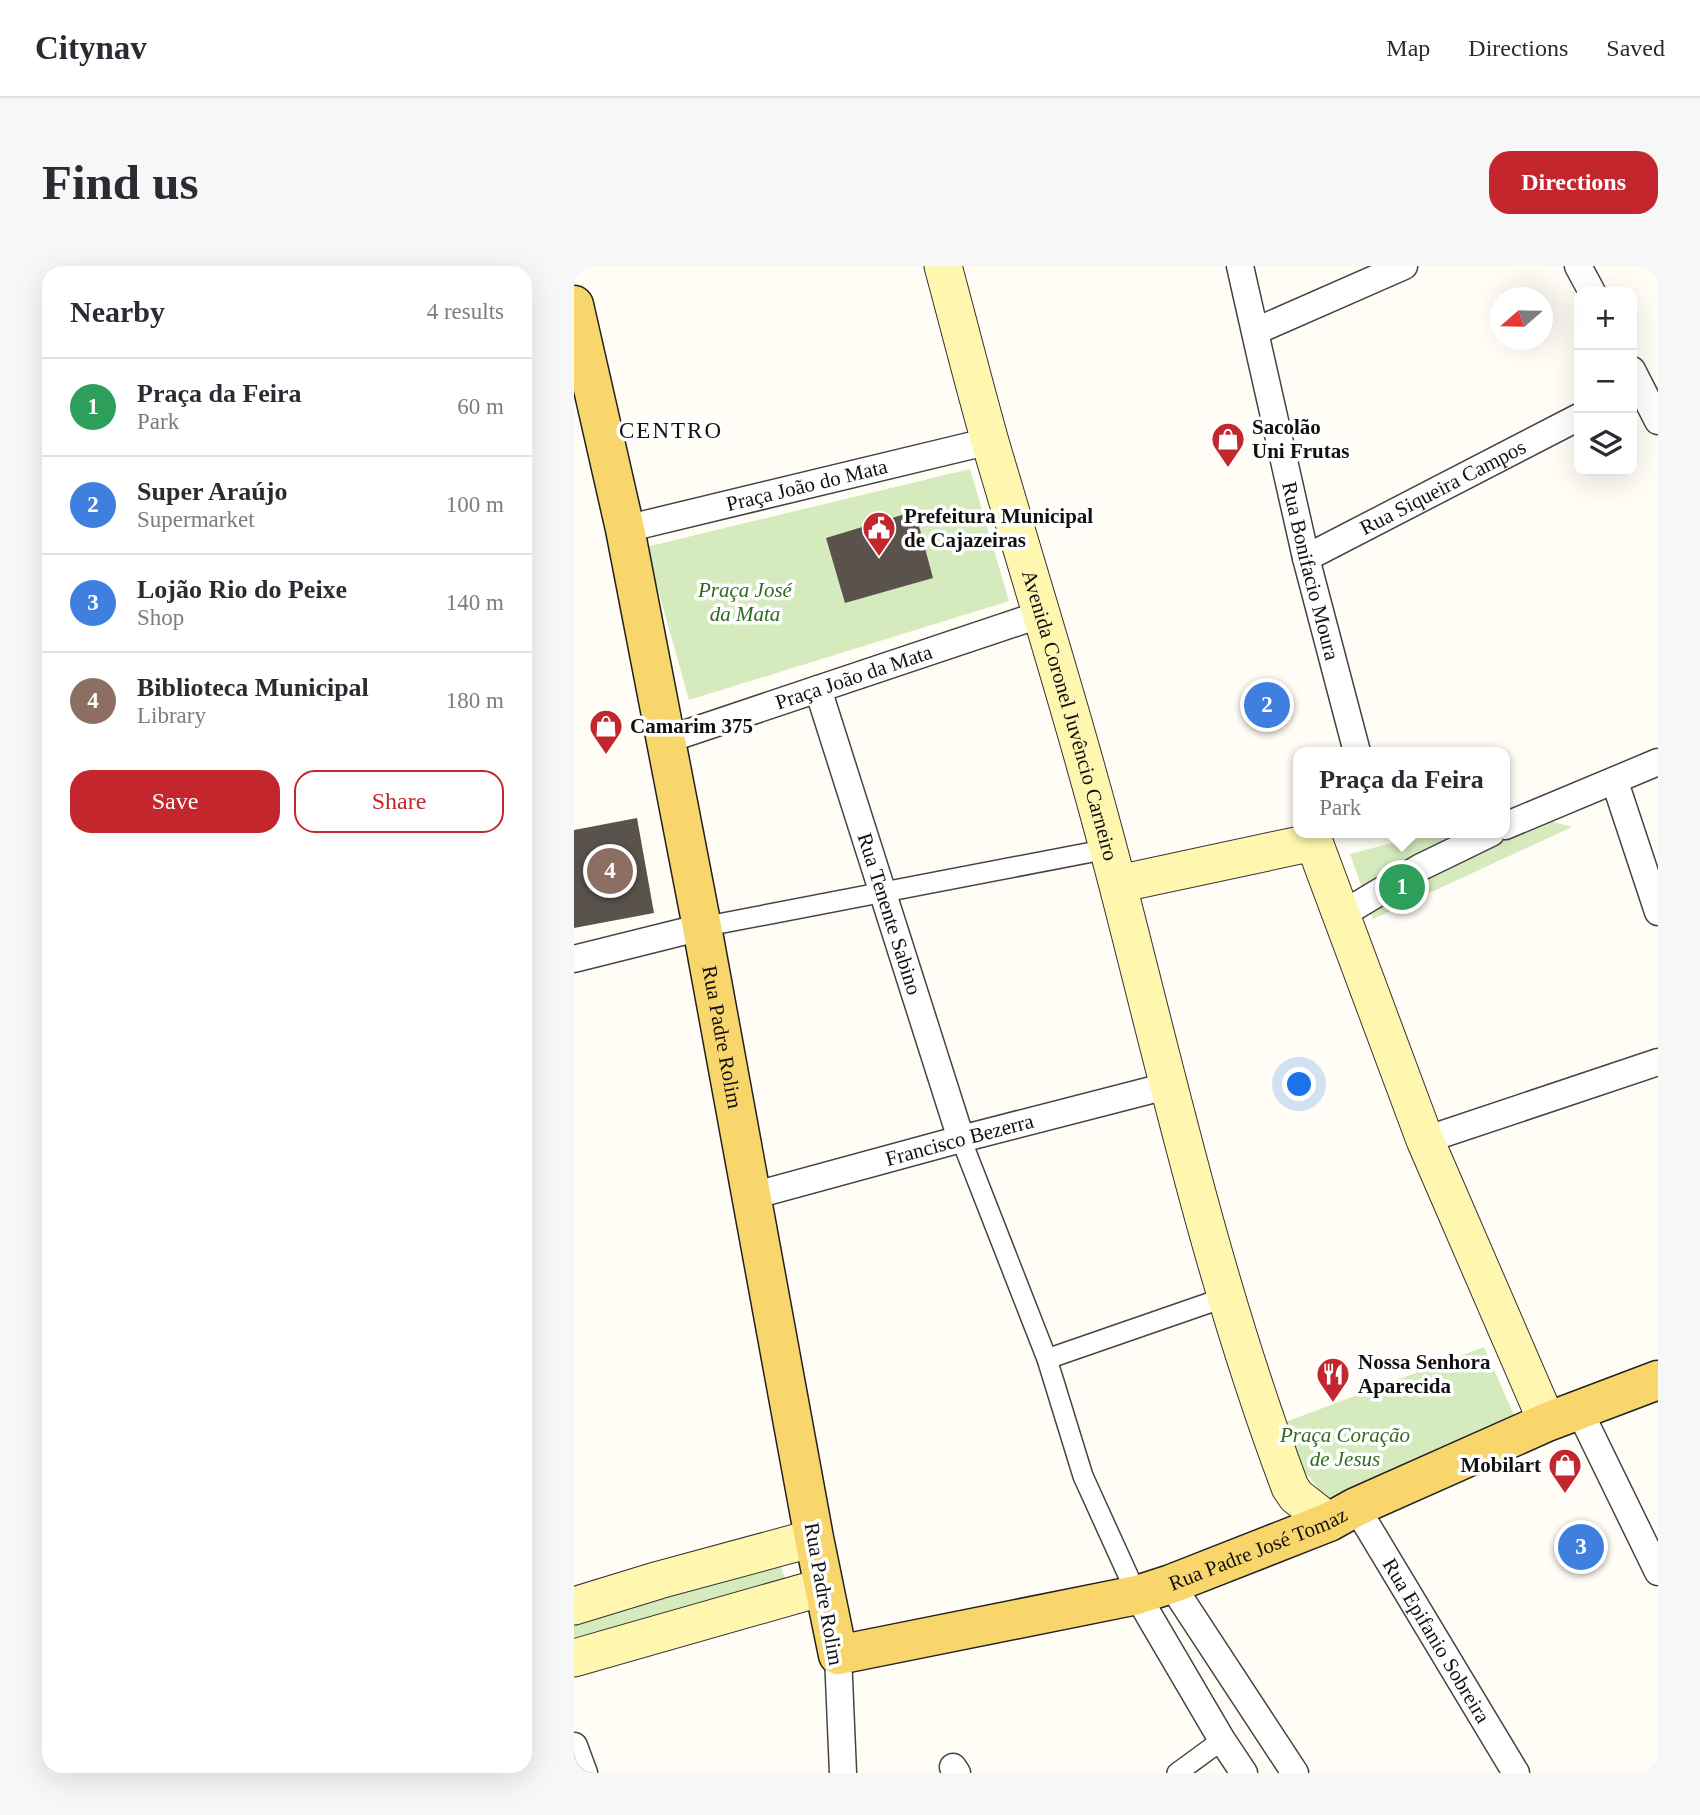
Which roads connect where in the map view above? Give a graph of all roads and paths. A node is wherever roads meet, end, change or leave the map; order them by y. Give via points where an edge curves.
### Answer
1 (943, 266) edge
2 (1240, 266) edge
3 (1404, 266) edge
4 (1578, 266) edge
5 (1589, 287) edge
6 (574, 305) edge
7 (1256, 331) junction
8 (1640, 380) edge
9 (1574, 419) edge
10 (1658, 421) edge
11 (990, 441) junction
12 (625, 529) junction
13 (1306, 558) junction
14 (1042, 614) junction
15 (818, 689) junction
16 (666, 740) junction
17 (1356, 747) edge
18 (1658, 762) edge
19 (1615, 782) junction
20 (1510, 824) edge
21 (1314, 838) edge
22 (1318, 838) edge
23 (1482, 838) edge
24 (1108, 849) junction
25 (1118, 884) junction
26 (882, 892) junction
27 (1658, 912) edge
28 (1340, 915) junction
29 (702, 927) junction
30 (574, 960) edge
31 (1658, 1062) edge
32 (1167, 1086) junction
33 (961, 1139) junction
34 (1425, 1140) junction
35 (752, 1196) junction
36 (1226, 1297) junction
37 (1047, 1359) junction
38 (1658, 1380) edge
39 (1563, 1416) junction
40 (1343, 1515) junction
41 (814, 1538) junction
42 (1658, 1572) edge
43 (823, 1587) junction
44 (1154, 1589) junction
45 (574, 1606) edge
46 (838, 1655) junction
47 (574, 1658) edge
48 (1222, 1740) junction
49 (574, 1746) edge
50 (584, 1773) edge
51 (841, 1773) edge
52 (1177, 1773) edge
53 (1244, 1773) edge
54 (1295, 1773) edge
55 (1516, 1773) edge

1 - 11 main road, Avenida Coronel Juvêncio Carneiro
2 - 7 street, Rua Bonifacio Moura
3 - 7 street
4 - 5 street
6 - 12 main road, Rua Padre Rolim
7 - 13 street, Rua Bonifacio Moura
8 - 10 street
9 - 13 street, Rua Siqueira Campos
11 - 12 street, Praça João do Mata
11 - 14 main road, Avenida Coronel Juvêncio Carneiro
12 - 16 main road, Rua Padre Rolim
13 - 17 street, Rua Bonifacio Moura
14 - 15 street, Praça João da Mata
14 - 24 main road, Avenida Coronel Juvêncio Carneiro
15 - 16 street, Praça João da Mata
15 - 26 street, Rua Tenente Sabino
16 - 29 main road, Rua Padre Rolim
18 - 19 street
19 - 20 street
19 - 27 street
21 - 25 main road
22 - 28 main road
23 - 28 street
24 - 25 main road, Avenida Coronel Juvêncio Carneiro
24 - 26 street
25 - 32 main road, Avenida Coronel Juvêncio Carneiro
26 - 29 street
26 - 33 street, Rua Tenente Sabino
28 - 34 main road
29 - 30 street
29 - 35 main road, Rua Padre Rolim
31 - 34 street
32 - 33 street, Francisco Bezerra
32 - 36 main road, Avenida Coronel Juvêncio Carneiro
33 - 35 street, Francisco Bezerra
33 - 37 street
34 - 39 main road
35 - 41 main road, Rua Padre Rolim
36 - 37 street
36 - 40 main road, Avenida Coronel Juvêncio Carneiro via 1290,1487 1296,1496
37 - 44 street via 1083,1476
38 - 39 main road, Rua Padre José Tomaz
39 - 40 main road, Rua Padre José Tomaz
39 - 42 street
40 - 44 main road, Rua Padre José Tomaz
40 - 55 street, Rua Epifanio Sobreira
41 - 43 main road, Rua Padre Rolim
41 - 45 main road
43 - 46 main road, Rua Padre Rolim
43 - 47 main road
44 - 46 main road, Rua Padre José Tomaz
44 - 48 street
44 - 54 street
46 - 51 street, Rua Padre Rolim
48 - 52 street
48 - 53 street
49 - 50 street

